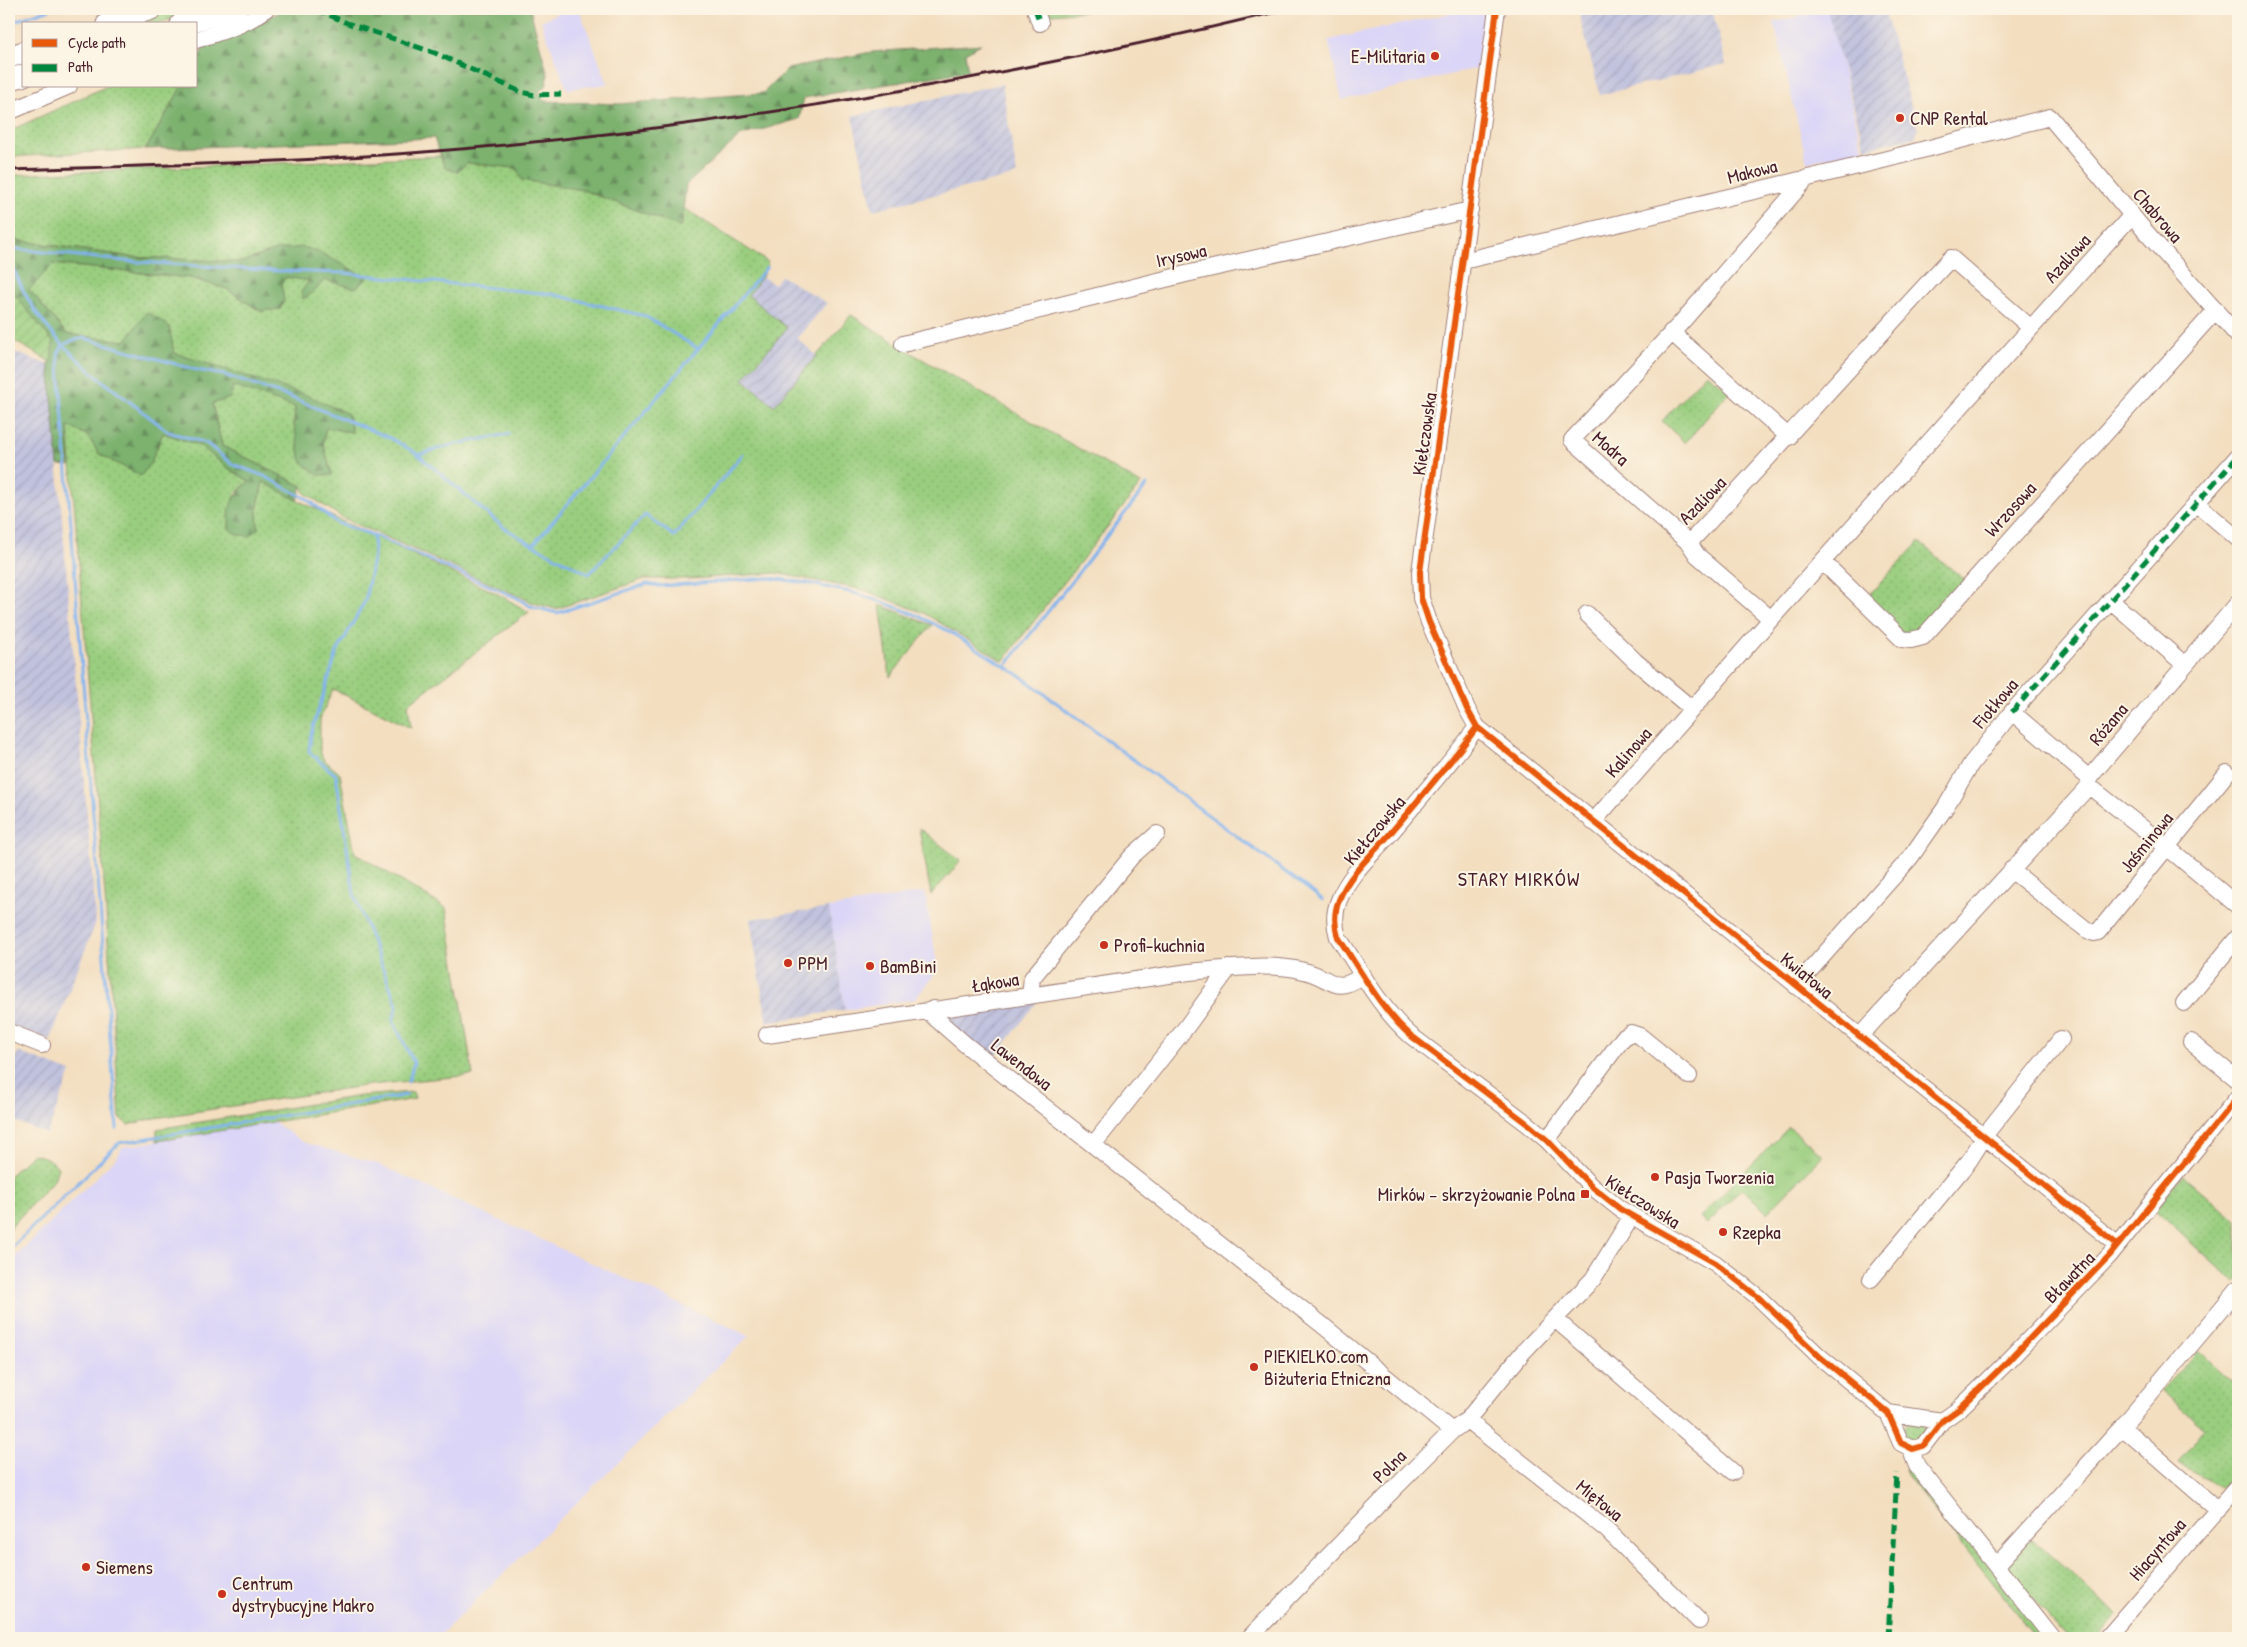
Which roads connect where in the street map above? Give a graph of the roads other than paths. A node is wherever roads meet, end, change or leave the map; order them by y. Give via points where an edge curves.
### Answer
1 (152, 9) edge
2 (266, 9) edge
3 (1497, 9) edge
4 (227, 10) edge
5 (131, 13) edge
6 (111, 22) edge
7 (188, 22) edge
8 (198, 38) edge
9 (198, 38) edge
10 (22, 53) edge
11 (9, 58) edge
12 (22, 76) edge
13 (9, 80) edge
14 (64, 88) edge
15 (9, 112) edge
16 (2050, 118) joint
17 (1807, 178) junction
18 (1470, 210) junction
19 (2132, 215) junction
20 (1463, 261) junction
21 (2216, 310) junction
22 (2031, 328) junction
23 (1671, 332) junction
24 (2238, 336) edge
25 (903, 344) dead end
26 (1789, 438) junction
27 (2238, 456) edge
28 (2196, 503) junction
29 (2238, 539) edge
30 (1689, 543) junction
31 (1823, 562) junction
32 (2110, 600) junction
33 (2238, 603) edge
34 (1587, 614) dead end
35 (1770, 619) junction
36 (2185, 665) junction
37 (1692, 709) junction
38 (2012, 712) junction
39 (1477, 727) junction
40 (2227, 773) dead end
41 (2089, 782) junction
42 (1594, 822) junction
43 (1157, 834) dead end
44 (2168, 847) junction
45 (2011, 870) junction
46 (2238, 906) edge
47 (2238, 938) edge
48 (1229, 968) junction
49 (1363, 975) junction
50 (1796, 986) junction
51 (1030, 996) junction
52 (2184, 1003) dead end
53 (933, 1009) junction
54 (9, 1032) edge
55 (767, 1036) dead end
56 (1860, 1036) junction
57 (2060, 1039) dead end
58 (2191, 1042) dead end
59 (42, 1044) dead end
60 (1689, 1076) dead end
61 (2238, 1080) edge
62 (2238, 1097) edge
63 (1547, 1140) junction
64 (1990, 1140) junction
65 (1093, 1146) junction
66 (1940, 1210) dead end
67 (1632, 1216) junction
68 (2118, 1245) junction
69 (1871, 1279) dead end
70 (2238, 1289) edge
71 (1556, 1320) junction
72 (1888, 1413) junction
73 (1467, 1420) junction
74 (1942, 1421) junction
75 (2122, 1427) junction
76 (1452, 1431) junction
77 (1907, 1446) junction
78 (1733, 1472) dead end
79 (2238, 1486) edge
80 (2218, 1510) junction
81 (1996, 1566) junction
82 (1699, 1621) dead end
83 (1249, 1638) edge
84 (2053, 1638) edge
85 (2106, 1638) edge

1 - 5 main road
2 - 8 street via 232,27
3 - 18 street, Kiełczowska
4 - 7 main road
4 - 9 street
5 - 6 main road
10 - 11 main road
12 - 13 main road
14 - 15 street
16 - 17 street, Makowa
16 - 19 street, Chabrowa
17 - 20 street, Makowa
17 - 23 street, Modra
18 - 20 street, Kiełczowska
18 - 25 street, Irysowa via 1186,274
19 - 21 street, Chabrowa
19 - 22 street, Azaliowa
20 - 39 street, Kiełczowska via 1420,590 1429,622
21 - 24 street, Chabrowa
21 - 31 street, Wrzosowa via 1923,637 1902,639
22 - 26 street, Azaliowa via 1951,258
22 - 31 street, Azaliowa
23 - 26 street
23 - 30 street, Modra via 1572,440
26 - 30 street, Azaliowa
27 - 28 street, Fiołkowa
28 - 29 street
28 - 32 street, Fiołkowa
30 - 35 street, Azaliowa via 1697,554
31 - 35 street, Azaliowa
32 - 36 street
32 - 38 street, Fiołkowa
33 - 36 street, Różana
34 - 37 street via 1635,661
35 - 37 street, Kalinowa
36 - 41 street, Różana
37 - 42 street, Kalinowa
38 - 41 street
38 - 50 street, Fiołkowa via 1971,764 1910,858
39 - 42 street, Kwiatowa
39 - 49 street, Kiełczowska via 1354,875 1339,898 1335,911 1336,930
40 - 44 street, Jaśminowa
41 - 44 street
41 - 45 street, Różana
42 - 50 street, Kwiatowa
43 - 51 street via 1132,856 1032,978
44 - 45 street, Jaśminowa via 2094,933
44 - 46 street
45 - 56 street, Różana
47 - 52 street
48 - 49 street, Łąkowa via 1303,970 1338,986
48 - 51 street, Łąkowa
48 - 65 street
49 - 63 street, Kiełczowska via 1392,1017 1410,1035
50 - 56 street, Kwiatowa
51 - 53 street, Łąkowa
53 - 55 street, Łąkowa
53 - 65 street, Lawendowa via 934,1017 966,1045
54 - 59 street
56 - 64 street, Kwiatowa
57 - 64 street
58 - 61 street
60 - 63 street via 1640,1036 1631,1033 1623,1038
62 - 68 street, Bławatna
63 - 67 street, Kiełczowska via 1590,1185
64 - 66 street
64 - 68 street, Kwiatowa
64 - 69 street
65 - 76 street, Lawendowa
67 - 71 street, Polna via 1593,1279
67 - 72 street, Kiełczowska via 1724,1269 1819,1356
68 - 74 street, Bławatna via 2010,1360
70 - 75 street
71 - 73 street, Polna via 1524,1351
71 - 78 street
72 - 74 street
72 - 77 street, Kiełczowska
73 - 76 street, Polna
73 - 82 street, Miętowa via 1607,1530
74 - 77 street, Bławatna via 1923,1446
75 - 80 street
75 - 81 street
76 - 83 street, Polna
77 - 81 street, Kiełczowska via 1917,1466
79 - 80 street, Hiacyntowa
80 - 85 street, Hiacyntowa
81 - 84 street, Kiełczowska

